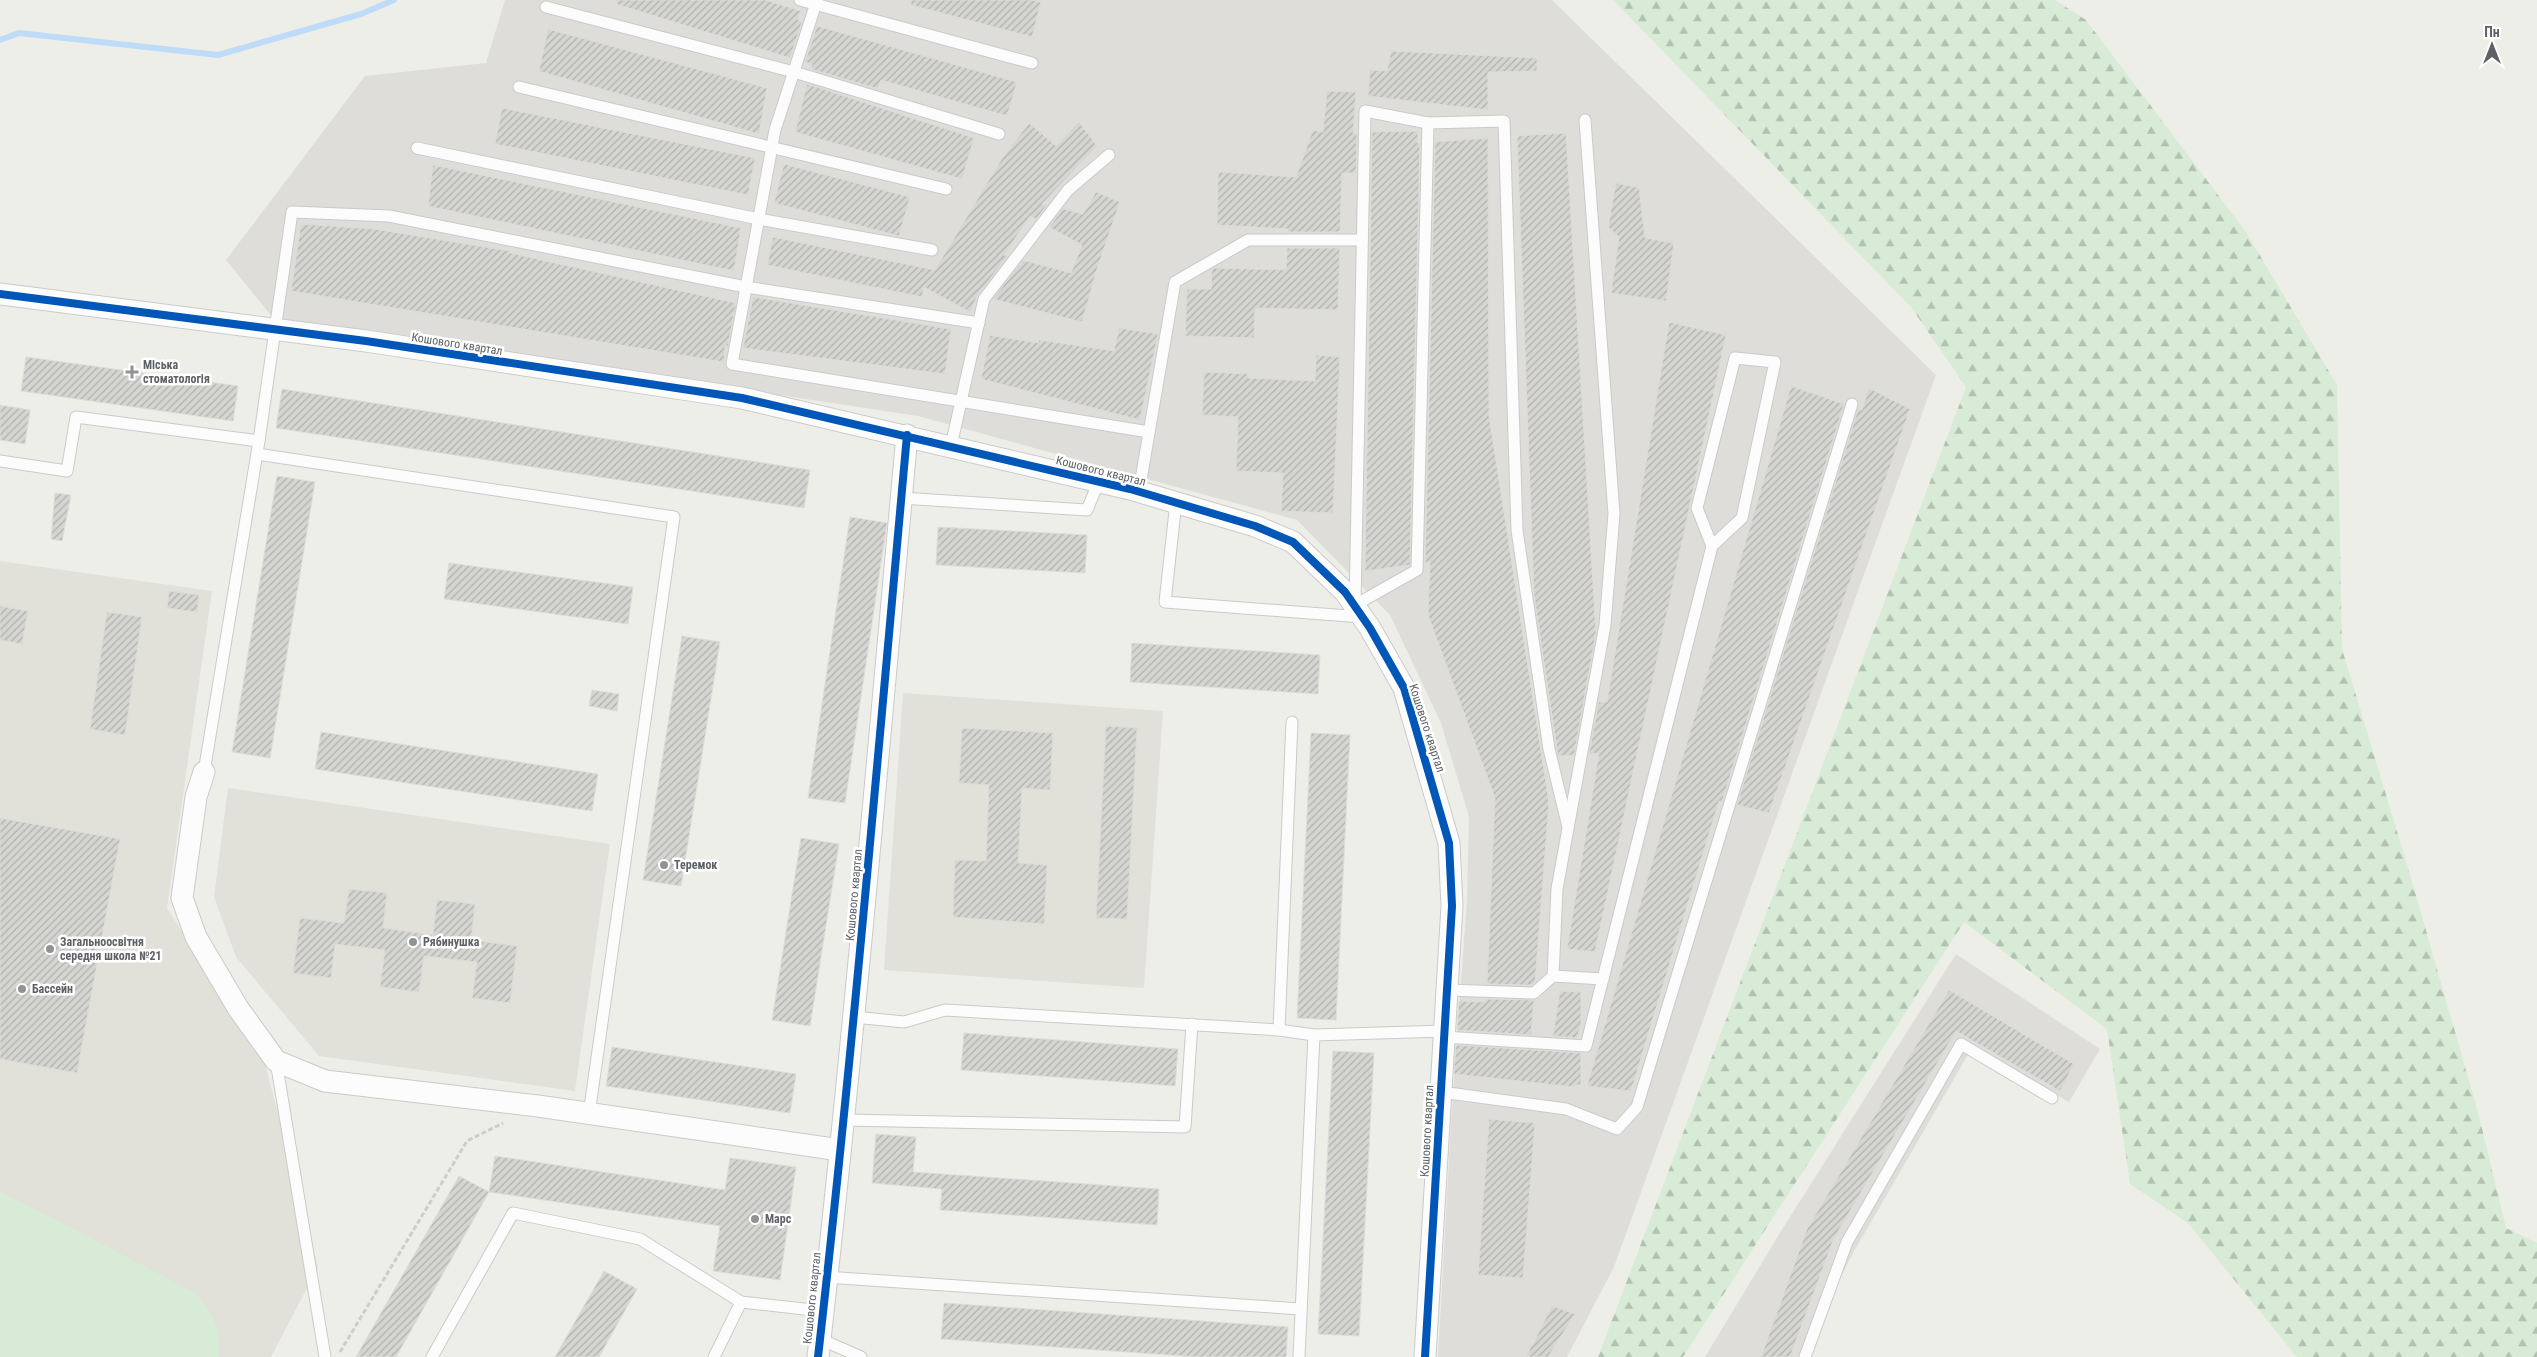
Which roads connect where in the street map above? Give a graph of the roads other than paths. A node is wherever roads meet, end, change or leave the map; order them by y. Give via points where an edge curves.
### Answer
1 (800, 0) edge
2 (816, 2) edge
3 (546, 7) dead end
4 (1032, 63) dead end
5 (794, 72) junction
6 (519, 87) dead end
7 (1585, 120) dead end
8 (1428, 122) junction
9 (999, 134) dead end
10 (418, 148) dead end
11 (772, 148) junction
12 (1110, 155) dead end
13 (946, 189) dead end
14 (759, 219) junction
15 (1362, 240) junction
16 (932, 250) dead end
17 (746, 287) junction
18 (0, 294) edge
19 (979, 323) junction
20 (275, 328) junction
21 (961, 400) junction
22 (1852, 404) dead end
23 (1149, 432) junction
24 (907, 435) junction
25 (259, 441) junction
26 (950, 446) junction
27 (257, 454) junction
28 (0, 461) edge
29 (1099, 481) junction
30 (1138, 491) junction
31 (902, 498) junction
32 (1176, 502) junction
33 (1712, 546) junction
34 (1359, 611) junction
35 (1292, 722) dead end
36 (204, 772) joint
37 (1568, 826) junction
38 (1553, 976) junction
39 (1603, 979) junction
40 (1447, 990) junction
41 (854, 1017) junction
42 (1192, 1024) junction
43 (1279, 1030) junction
44 (1445, 1034) junction
45 (1314, 1035) junction
46 (276, 1061) junction
47 (1441, 1092) junction
48 (2052, 1098) dead end
49 (589, 1114) junction
50 (845, 1120) junction
51 (840, 1150) junction
52 (825, 1277) junction
53 (741, 1302) junction
54 (1301, 1309) junction
55 (822, 1311) junction
56 (819, 1348) edge
57 (325, 1357) edge
58 (432, 1357) edge
59 (714, 1357) edge
60 (861, 1357) edge
61 (1299, 1357) edge
62 (1425, 1357) edge
63 (1805, 1357) edge

1 - 2 lane
2 - 4 lane
2 - 5 lane
3 - 5 lane
5 - 9 lane
5 - 11 lane
6 - 11 lane
7 - 37 lane via 1614,514 1605,625
8 - 15 lane via 1365,111
8 - 34 lane via 1417,570
8 - 37 lane via 1504,121 1517,530 1549,748
10 - 14 lane
11 - 13 lane
11 - 14 lane
12 - 19 lane via 1068,190 984,299
14 - 16 lane
14 - 17 lane
15 - 23 lane via 1248,240 1175,282
15 - 34 lane
17 - 19 lane
17 - 20 lane via 389,216 292,212
17 - 21 lane via 732,364
18 - 20 street, Кошового квартал
19 - 21 lane
20 - 24 street, Кошового квартал via 742,398
20 - 25 lane
21 - 23 lane
21 - 26 lane
22 - 47 lane via 1637,1106 1617,1129 1566,1109
23 - 30 lane
24 - 26 street, Кошового квартал
24 - 31 street, Кошового квартал
25 - 27 lane
25 - 28 lane via 76,417 67,471
26 - 29 street, Кошового квартал
27 - 36 lane
27 - 49 lane via 674,517
29 - 30 street, Кошового квартал
29 - 31 lane via 1086,510
30 - 32 street, Кошового квартал
31 - 41 street, Кошового квартал
32 - 34 street, Кошового квартал via 1255,526 1294,542 1346,592
32 - 34 lane via 1165,602
33 - 33 lane via 1742,518 1775,362 1735,358 1698,508
33 - 39 lane
34 - 40 street, Кошового квартал via 1404,688 1450,843 1452,906
35 - 43 lane
36 - 46 street via 196,797 182,898 196,937 238,1008
37 - 38 lane via 1557,888
38 - 39 lane
38 - 40 lane via 1534,993
39 - 44 lane via 1586,1046
40 - 44 street, Кошового квартал
41 - 42 lane via 904,1022 945,1010
41 - 50 street, Кошового квартал
42 - 43 lane
42 - 50 lane via 1185,1127
43 - 45 lane
44 - 45 lane
44 - 47 street, Кошового квартал
45 - 54 lane
46 - 49 street via 325,1081
46 - 57 lane
47 - 62 street, Кошового квартал
48 - 63 lane via 1961,1044 1847,1242
49 - 51 street
50 - 51 street, Кошового квартал
51 - 52 street, Кошового квартал
52 - 54 lane
52 - 55 street, Кошового квартал
53 - 55 lane
53 - 58 lane via 640,1239 513,1213
53 - 59 lane
54 - 61 lane
55 - 56 street, Кошового квартал
56 - 60 lane

